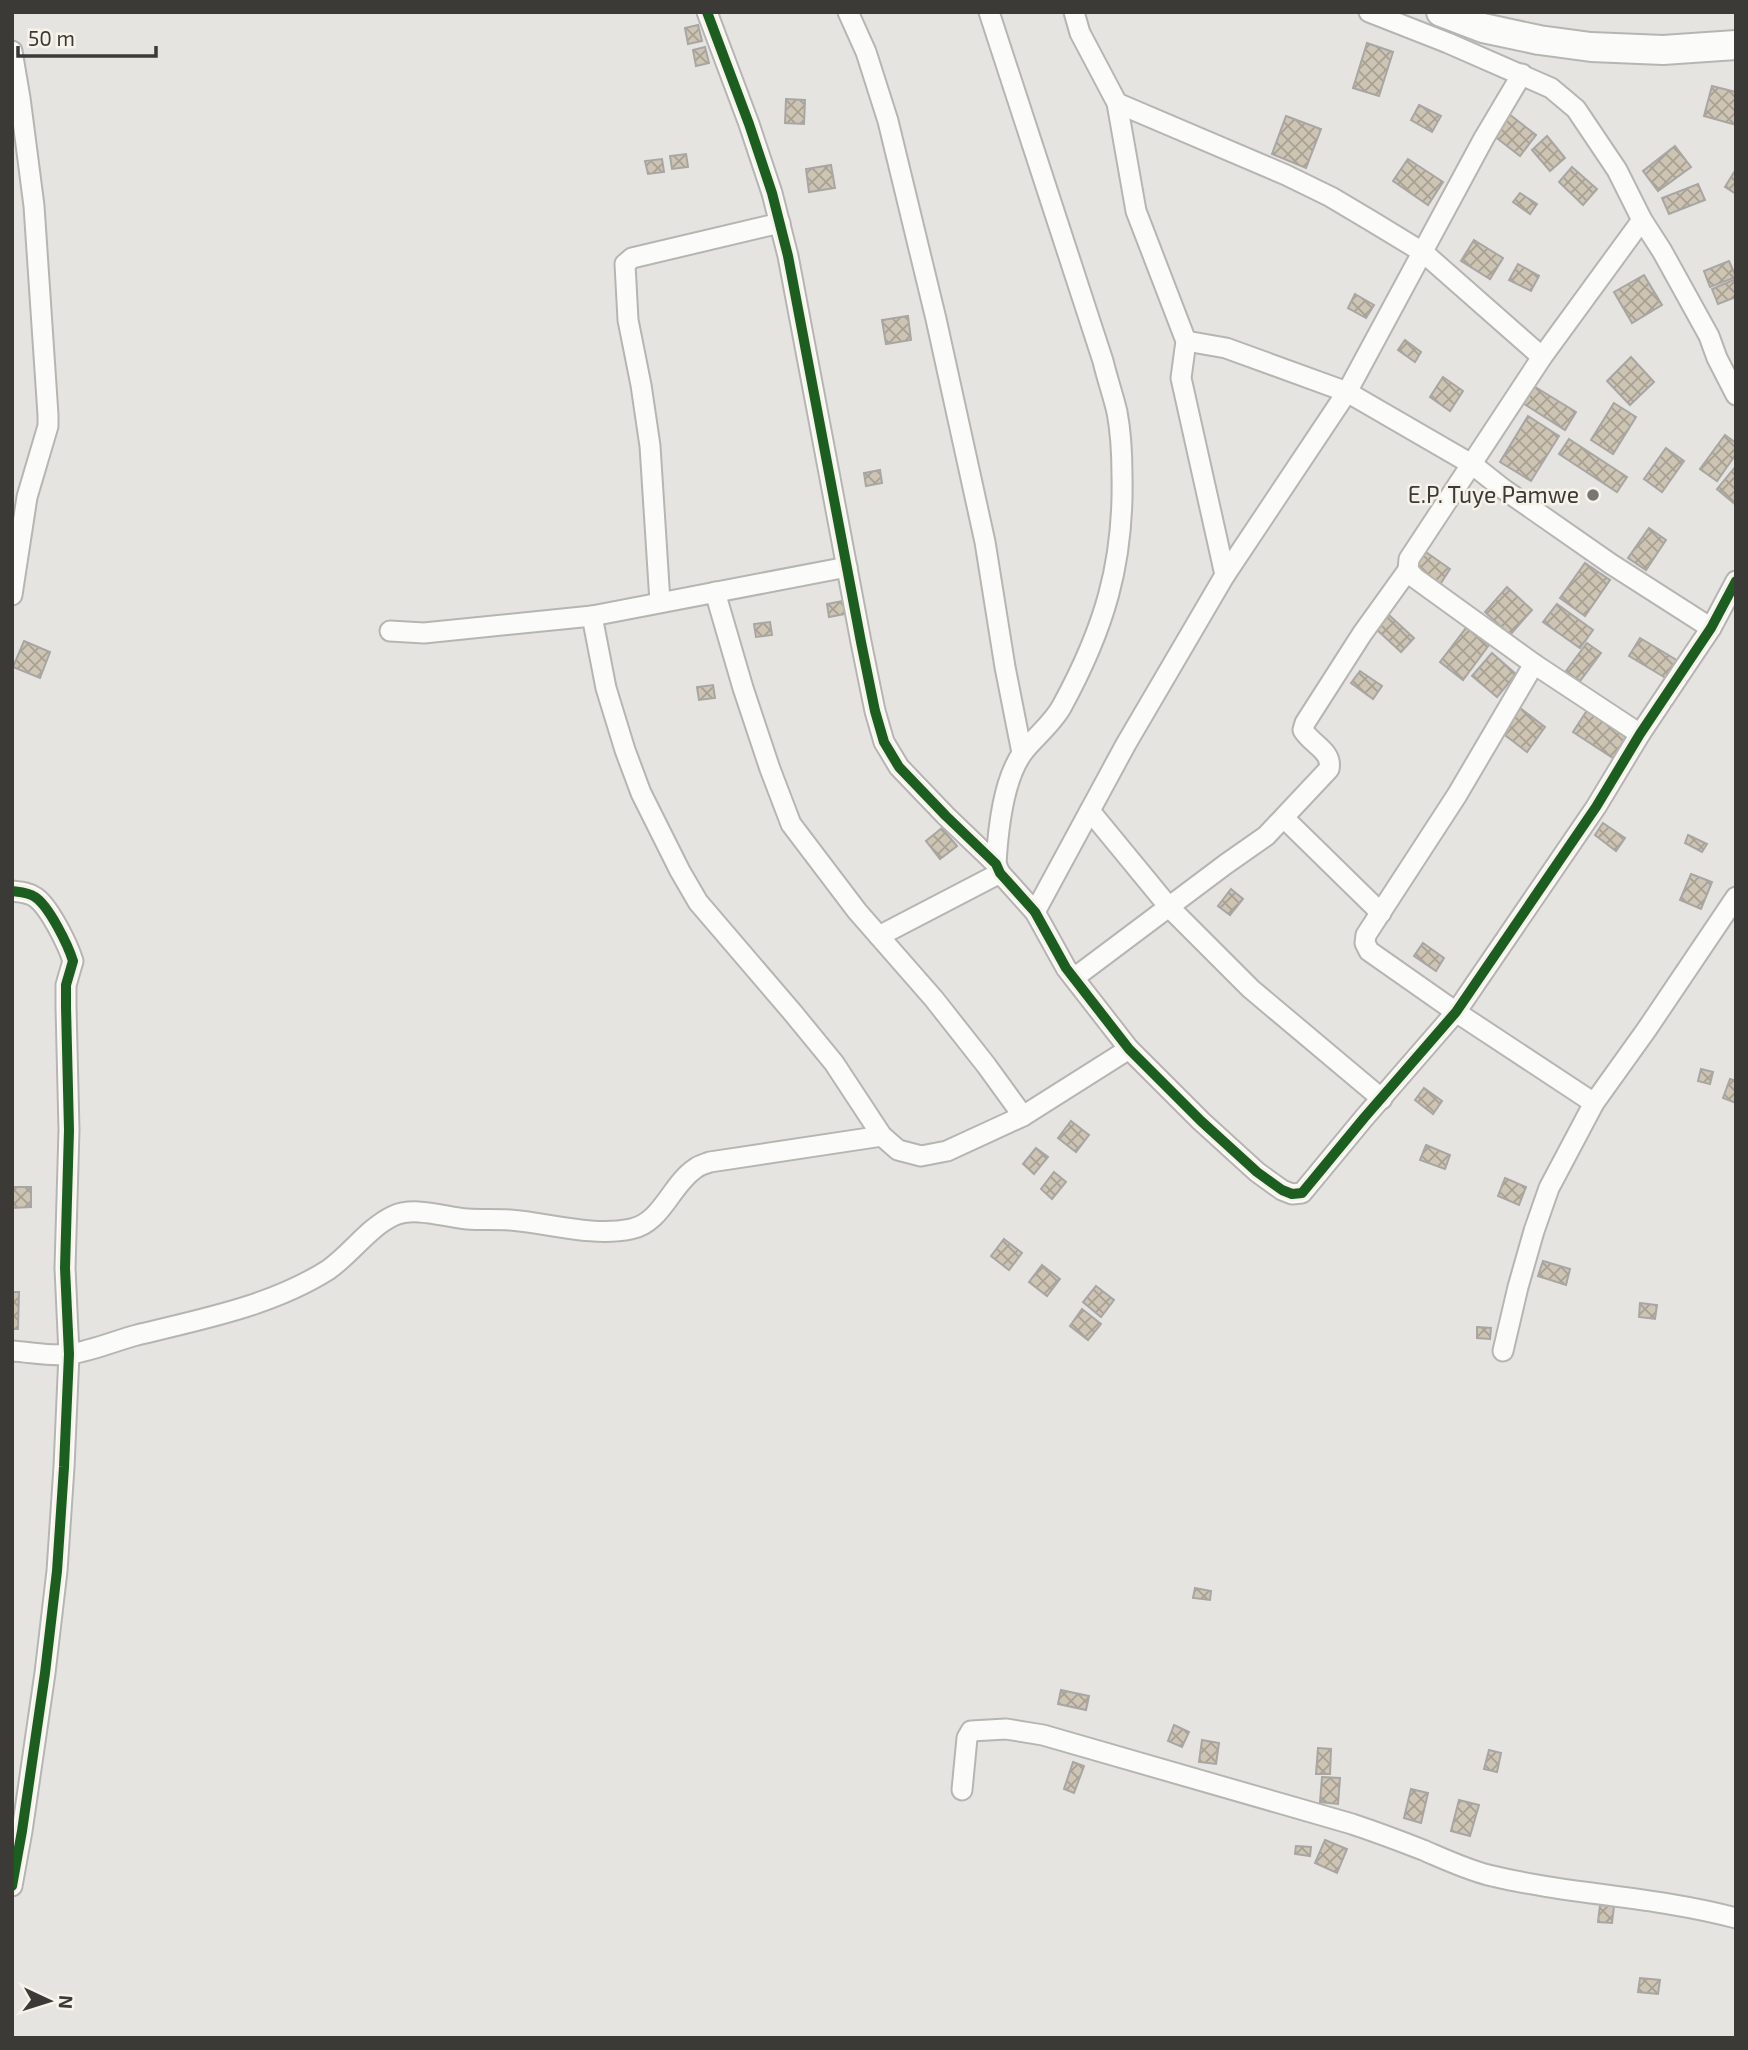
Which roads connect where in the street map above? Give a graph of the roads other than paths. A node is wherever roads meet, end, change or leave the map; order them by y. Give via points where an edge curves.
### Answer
1 (707, 12) edge
2 (848, 12) edge
3 (989, 12) edge
4 (1074, 12) edge
5 (1369, 12) edge
6 (1441, 12) edge
7 (1736, 45) edge
8 (12, 51) edge
9 (1522, 75) junction
10 (1116, 103) junction
11 (1642, 220) junction
12 (780, 223) junction
13 (1424, 253) junction
14 (1186, 341) junction
15 (1542, 357) junction
16 (1347, 392) junction
17 (1736, 395) edge
18 (1472, 465) junction
19 (847, 567) junction
20 (1408, 570) junction
21 (1225, 575) junction
22 (1736, 581) edge
23 (715, 592) junction
24 (12, 595) edge
25 (660, 602) junction
26 (592, 617) junction
27 (1711, 628) junction
28 (390, 631) dead end
29 (1534, 664) junction
30 (1640, 734) junction
31 (1022, 753) junction
32 (1090, 811) junction
33 (1284, 818) junction
34 (998, 868) junction
35 (12, 891) edge
36 (1736, 897) edge
37 (1169, 906) junction
38 (1035, 912) junction
39 (1381, 913) junction
40 (879, 936) junction
41 (1074, 978) junction
42 (1456, 1013) junction
43 (1129, 1049) junction
44 (1381, 1099) junction
45 (1594, 1102) junction
46 (1023, 1116) junction
47 (882, 1136) junction
48 (12, 1351) edge
49 (1503, 1351) dead end
50 (69, 1354) junction
51 (962, 1790) dead end
52 (12, 1886) edge
53 (1736, 1918) edge

1 - 12 street via 750,124
2 - 31 street via 888,121 936,319 985,541
3 - 31 street via 1102,360 1122,448 1120,542 1113,584 1088,653 1060,709
4 - 10 street
5 - 9 street
6 - 7 main road via 1483,28 1591,47 1663,50
8 - 24 street via 34,206 48,415 27,498
9 - 11 street via 1551,88 1576,109 1617,170
9 - 13 street
10 - 13 street via 1286,175
10 - 14 street via 1136,211
11 - 15 street
11 - 17 street via 1709,336
12 - 19 street
12 - 25 street via 632,258 625,264 628,320 650,446
13 - 15 street
13 - 16 street
14 - 16 street via 1226,348
14 - 21 street via 1181,378
15 - 18 street
16 - 18 street
16 - 21 street
18 - 20 street via 1409,559
18 - 27 street
19 - 23 street
19 - 34 street via 884,742 899,767
20 - 29 street
20 - 33 street via 1305,723 1307,737 1331,761 1329,769
21 - 32 street
22 - 27 street
23 - 25 street
23 - 40 street via 791,824
25 - 26 street
26 - 28 street via 424,633
26 - 47 street via 606,688 625,750 680,871 698,902 834,1063
27 - 30 street
29 - 30 street
29 - 39 street
30 - 42 street
31 - 34 street via 1005,794 998,830
32 - 37 street
32 - 38 street
33 - 37 street
33 - 39 street
34 - 38 street
34 - 40 street
35 - 50 street via 36,897 45,906 73,961 66,985
36 - 45 street
37 - 41 street
37 - 44 street via 1251,989
38 - 41 street
39 - 42 street via 1366,935 1369,951
40 - 46 street via 934,999
41 - 43 street
42 - 44 street
42 - 45 street
43 - 44 street via 1257,1172 1292,1194 1302,1193 1311,1184
43 - 46 street
45 - 49 street via 1549,1188
46 - 47 street via 947,1151 921,1156 898,1150
47 - 50 street via 710,1162 680,1183 651,1219 630,1230 423,1212 400,1214 369,1233 328,1269 282,1293 216,1316
48 - 50 street
50 - 52 street via 57,1572
51 - 53 street via 971,1731 1006,1729 1055,1738 1340,1821 1485,1874 1573,1891 1656,1900

